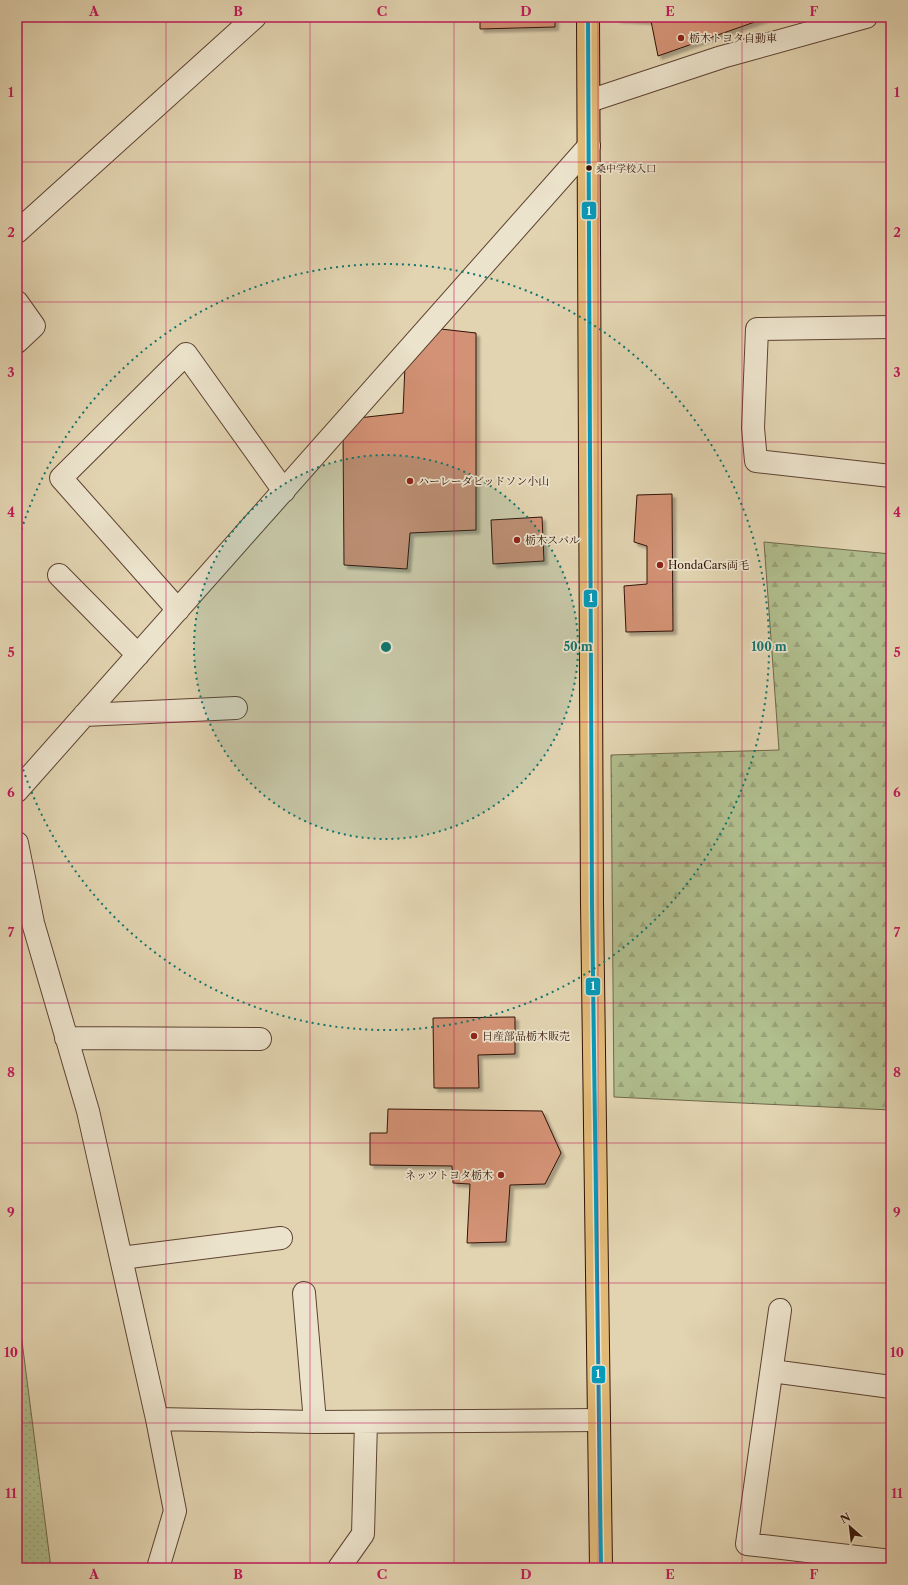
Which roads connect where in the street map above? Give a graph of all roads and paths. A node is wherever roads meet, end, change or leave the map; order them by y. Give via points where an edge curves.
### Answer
1 (255, 17) edge
2 (588, 17) edge
3 (866, 17) edge
4 (589, 101) junction
5 (589, 146) junction
6 (17, 232) edge
7 (17, 302) edge
8 (891, 327) edge
9 (17, 342) edge
10 (891, 476) edge
11 (284, 491) junction
12 (60, 575) dead end
13 (178, 610) junction
14 (138, 655) junction
15 (236, 708) dead end
16 (84, 715) junction
17 (17, 791) edge
18 (17, 843) edge
19 (66, 1038) junction
20 (260, 1039) dead end
21 (281, 1238) dead end
22 (121, 1258) junction
23 (304, 1293) dead end
24 (780, 1310) dead end
25 (772, 1371) junction
26 (891, 1387) edge
27 (157, 1419) junction
28 (599, 1420) junction
29 (315, 1422) junction
30 (366, 1422) junction
31 (891, 1561) edge
32 (158, 1568) edge
33 (339, 1568) edge
34 (601, 1568) edge

1 - 6 street
2 - 4 highway
3 - 4 street via 722,57
4 - 5 highway
5 - 11 street
5 - 28 highway via 592,879
7 - 9 street via 34,326
8 - 10 street via 757,329 753,428 756,461
11 - 13 street
11 - 13 street via 186,354 61,478
12 - 14 street
13 - 14 street
14 - 16 street
15 - 16 street
16 - 17 street
18 - 19 street via 33,923
19 - 20 street
19 - 22 street via 88,1111
21 - 22 street
22 - 27 street
23 - 29 street
24 - 25 street
25 - 26 street
25 - 31 street via 747,1544
27 - 29 street
27 - 32 street via 174,1511
28 - 30 street
28 - 34 highway
29 - 30 street
30 - 33 street via 363,1534

